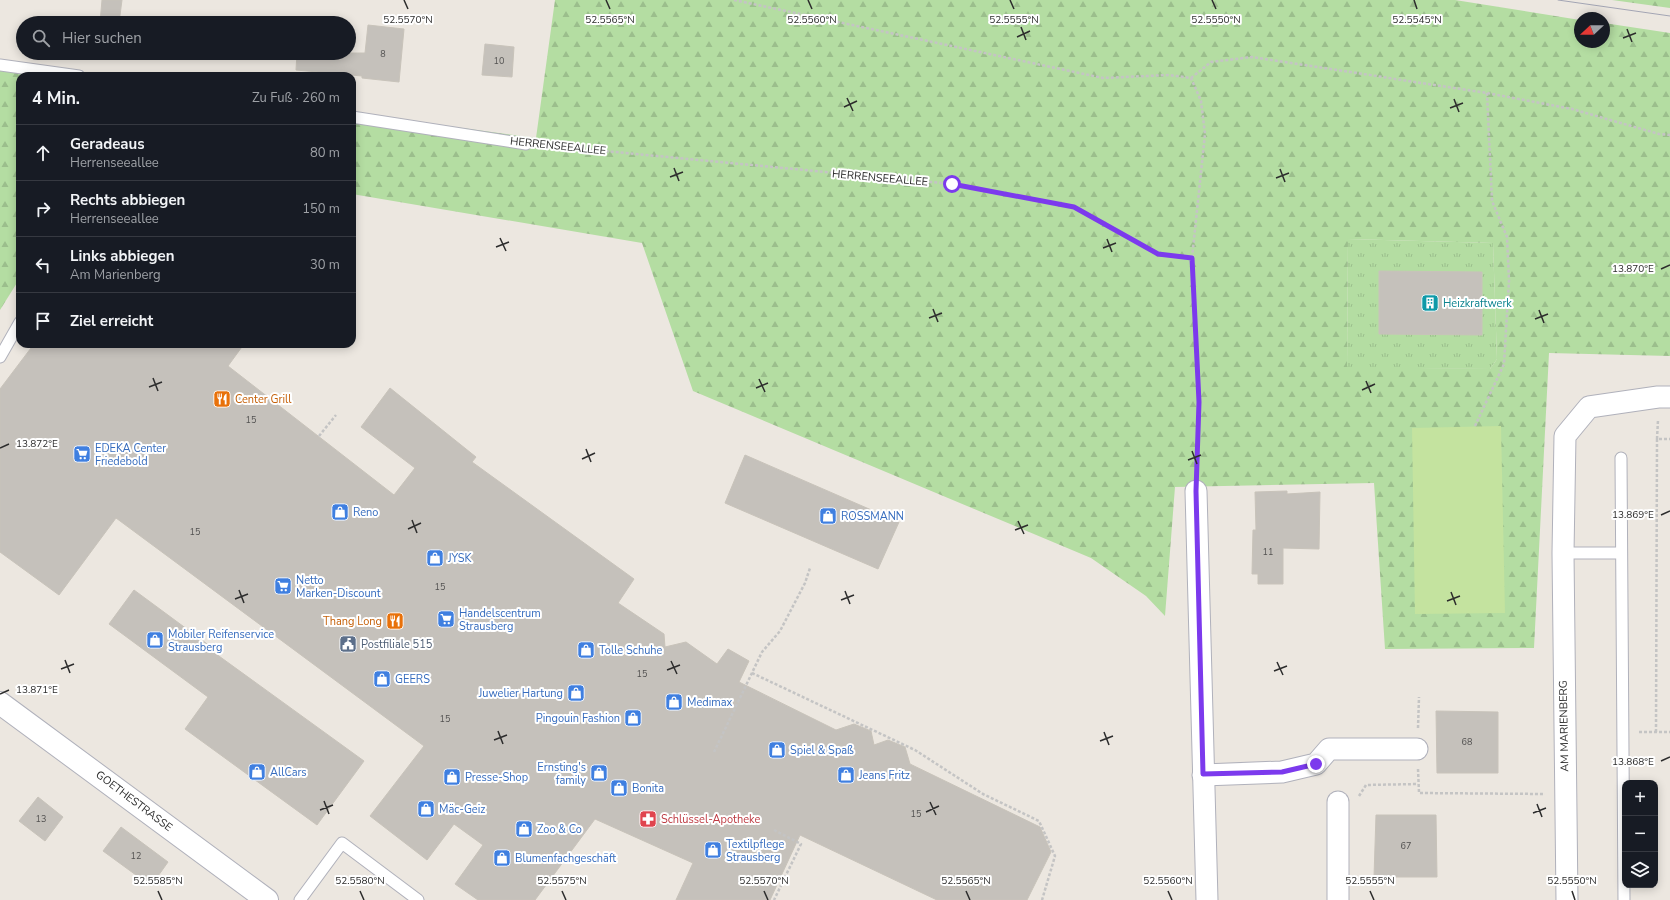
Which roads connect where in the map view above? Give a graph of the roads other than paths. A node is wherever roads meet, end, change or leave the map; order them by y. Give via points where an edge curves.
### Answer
1 (0, 65) edge
2 (50, 72) edge
3 (356, 118) edge
4 (526, 144) road end
5 (16, 329) edge
6 (0, 357) edge
7 (1670, 397) edge
8 (1621, 458) dead end
9 (1196, 491) road end
10 (1563, 553) junction
11 (1620, 553) junction
12 (0, 703) edge
13 (1417, 748) road end
14 (1203, 774) junction
15 (1348, 802) road end
16 (1205, 847) junction
17 (267, 900) edge
18 (300, 900) edge
19 (418, 900) edge
20 (1201, 900) edge
21 (1207, 900) edge
22 (1338, 900) edge
23 (1566, 900) edge
24 (1624, 900) edge

1 - 2 lane
3 - 4 lane, HERRENSEEALLEE
5 - 6 lane
7 - 10 street, AM MARIENBERG via 1589,407 1565,436
8 - 11 lane
9 - 14 street
10 - 11 lane
10 - 23 street, AM MARIENBERG
11 - 24 lane
12 - 17 street, GOETHESTRASSE
13 - 14 street via 1329,749 1316,764 1282,772
14 - 16 street
15 - 22 street
16 - 20 street
16 - 21 street
18 - 19 lane via 342,843

